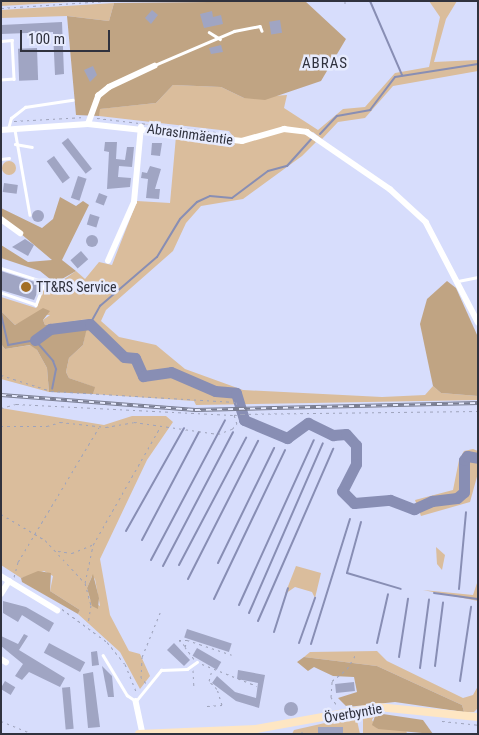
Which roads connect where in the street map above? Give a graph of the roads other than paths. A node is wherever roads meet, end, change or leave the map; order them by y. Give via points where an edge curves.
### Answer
1 (262, 31) dead end
2 (209, 32) dead end
3 (220, 39) junction
4 (1, 41) edge
5 (154, 66) joint
6 (1, 80) edge
7 (72, 100) dead end
8 (88, 124) junction
9 (141, 127) junction
10 (12, 128) junction
11 (1, 130) edge
12 (15, 144) junction
13 (32, 147) dead end
14 (8, 158) dead end
15 (1, 159) edge
16 (30, 215) dead end
17 (1, 219) edge
18 (20, 233) dead end
19 (108, 261) dead end
20 (1, 268) edge
21 (478, 277) edge
22 (458, 281) junction
23 (1, 293) edge
24 (478, 322) edge
25 (1, 576) edge
26 (10, 580) junction
27 (1, 594) edge
28 (59, 609) road end
29 (103, 655) dead end
30 (197, 662) road end
31 (137, 699) junction
32 (478, 717) edge
33 (143, 733) edge
34 (138, 734) edge

1 - 3 lane via 260,26
2 - 3 lane
3 - 5 lane
4 - 6 lane via 12,40 14,79
5 - 8 street via 108,87 98,96
7 - 10 lane via 25,108 11,118
8 - 9 street, Abrasinmäentie
8 - 10 street, Abrasinmäentie
9 - 19 street via 134,202
9 - 22 street, Abrasinmäentie via 242,141 284,129 314,137 390,190 426,222
10 - 11 street, Abrasinmäentie
10 - 12 lane
12 - 13 lane
12 - 16 lane
14 - 15 lane
17 - 18 street
20 - 23 lane via 45,282 36,305
21 - 22 lane
22 - 24 street, Abrasinmäentie
25 - 26 street
26 - 27 street
26 - 28 street
29 - 31 lane via 127,695
30 - 31 lane via 192,667 161,670
31 - 33 street
32 - 33 street, Överbyntie via 378,707 256,729
33 - 34 street, Överbyntie

